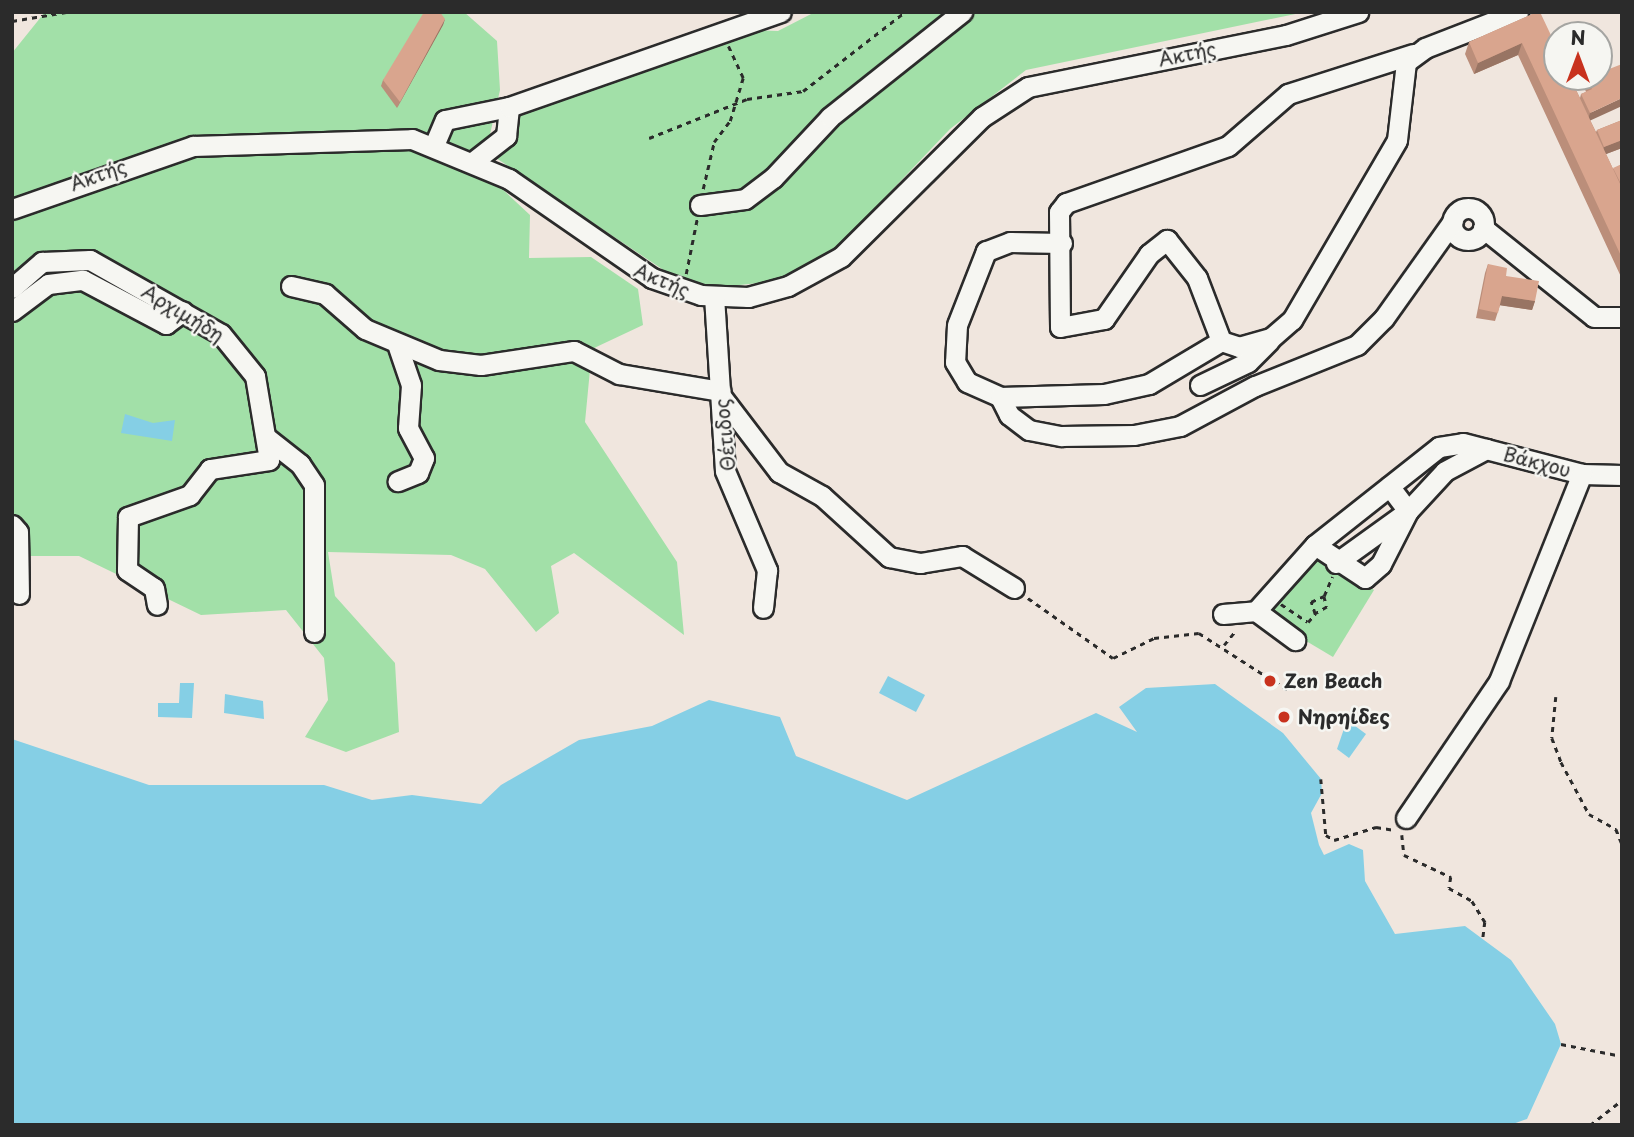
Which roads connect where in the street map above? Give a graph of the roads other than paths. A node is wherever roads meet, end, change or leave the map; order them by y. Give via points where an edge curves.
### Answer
1 (962, 12) edge
2 (1357, 12) edge
3 (1517, 12) edge
4 (773, 13) edge
5 (1413, 54) junction
6 (509, 107) junction
7 (435, 144) junction
8 (474, 161) junction
9 (700, 205) road end
10 (12, 209) edge
11 (1062, 243) junction
12 (291, 286) dead end
13 (12, 288) edge
14 (714, 296) junction
15 (12, 311) edge
16 (183, 311) junction
17 (1622, 317) edge
18 (1271, 338) junction
19 (1220, 341) junction
20 (398, 347) junction
21 (1200, 385) dead end
22 (721, 394) junction
23 (1000, 397) junction
24 (267, 438) junction
25 (1486, 449) junction
26 (1582, 474) junction
27 (1622, 475) edge
28 (398, 481) dead end
29 (1389, 485) junction
30 (1408, 512) junction
31 (12, 526) edge
32 (1315, 545) junction
33 (1335, 567) junction
34 (1014, 588) road end
35 (19, 594) dead end
36 (157, 606) dead end
37 (763, 608) dead end
38 (1256, 611) junction
39 (1223, 614) dead end
40 (314, 632) dead end
41 (1294, 640) dead end
42 (1406, 818) dead end

1 - 9 street via 830,117 773,178 745,198
2 - 14 street, Ακτής via 1286,36 1028,87 982,117 842,257 788,286 748,298
3 - 5 street
4 - 6 street
5 - 11 street via 1288,94 1228,146 1066,203 1059,212
5 - 18 street via 1403,76 1397,140 1292,320
6 - 7 street via 445,120
6 - 8 street via 506,136
7 - 8 street, Ακτής
7 - 10 street, Ακτής via 388,138 193,146
8 - 14 street, Ακτής via 540,197 628,266 683,291
11 - 19 street via 1060,327 1104,319 1149,254 1167,240 1196,278
11 - 23 street via 1010,243 986,251 957,325 955,362 967,382
12 - 20 street via 325,294 354,322
13 - 16 street, Αρχιμήδη via 42,262 77,256
14 - 22 street, Θέτιδος
15 - 16 street via 48,284 83,280 166,324
16 - 24 street, Αρχιμήδη via 221,334 247,359 260,389
17 - 23 street via 1594,317 1483,228 1465,240 1453,221 1384,318 1357,345 1255,386 1180,426 1134,435 1061,436 1029,430 1009,415
18 - 19 street via 1239,347
18 - 21 street via 1248,362
19 - 23 street via 1149,384 1104,394
20 - 22 street via 472,365 574,351 619,374
20 - 28 street via 411,385 408,428 424,458 418,473
22 - 34 street via 779,472 822,496 889,556 920,563 962,556
22 - 37 street, Θέτιδος via 725,471 767,570
24 - 36 street via 269,460 210,469 190,495 128,517 127,570 155,588
24 - 40 street via 300,464 314,485
25 - 26 street, Βάκχου
25 - 29 street via 1462,443 1439,447
25 - 30 street, Βάκχου via 1455,462
26 - 27 street, Βάκχου
26 - 42 street via 1499,681
29 - 30 street
29 - 32 street
30 - 33 street
30 - 33 street, Βάκχου via 1381,564 1365,578
31 - 35 street via 18,532
32 - 33 street
32 - 38 street
38 - 39 street
38 - 41 street

